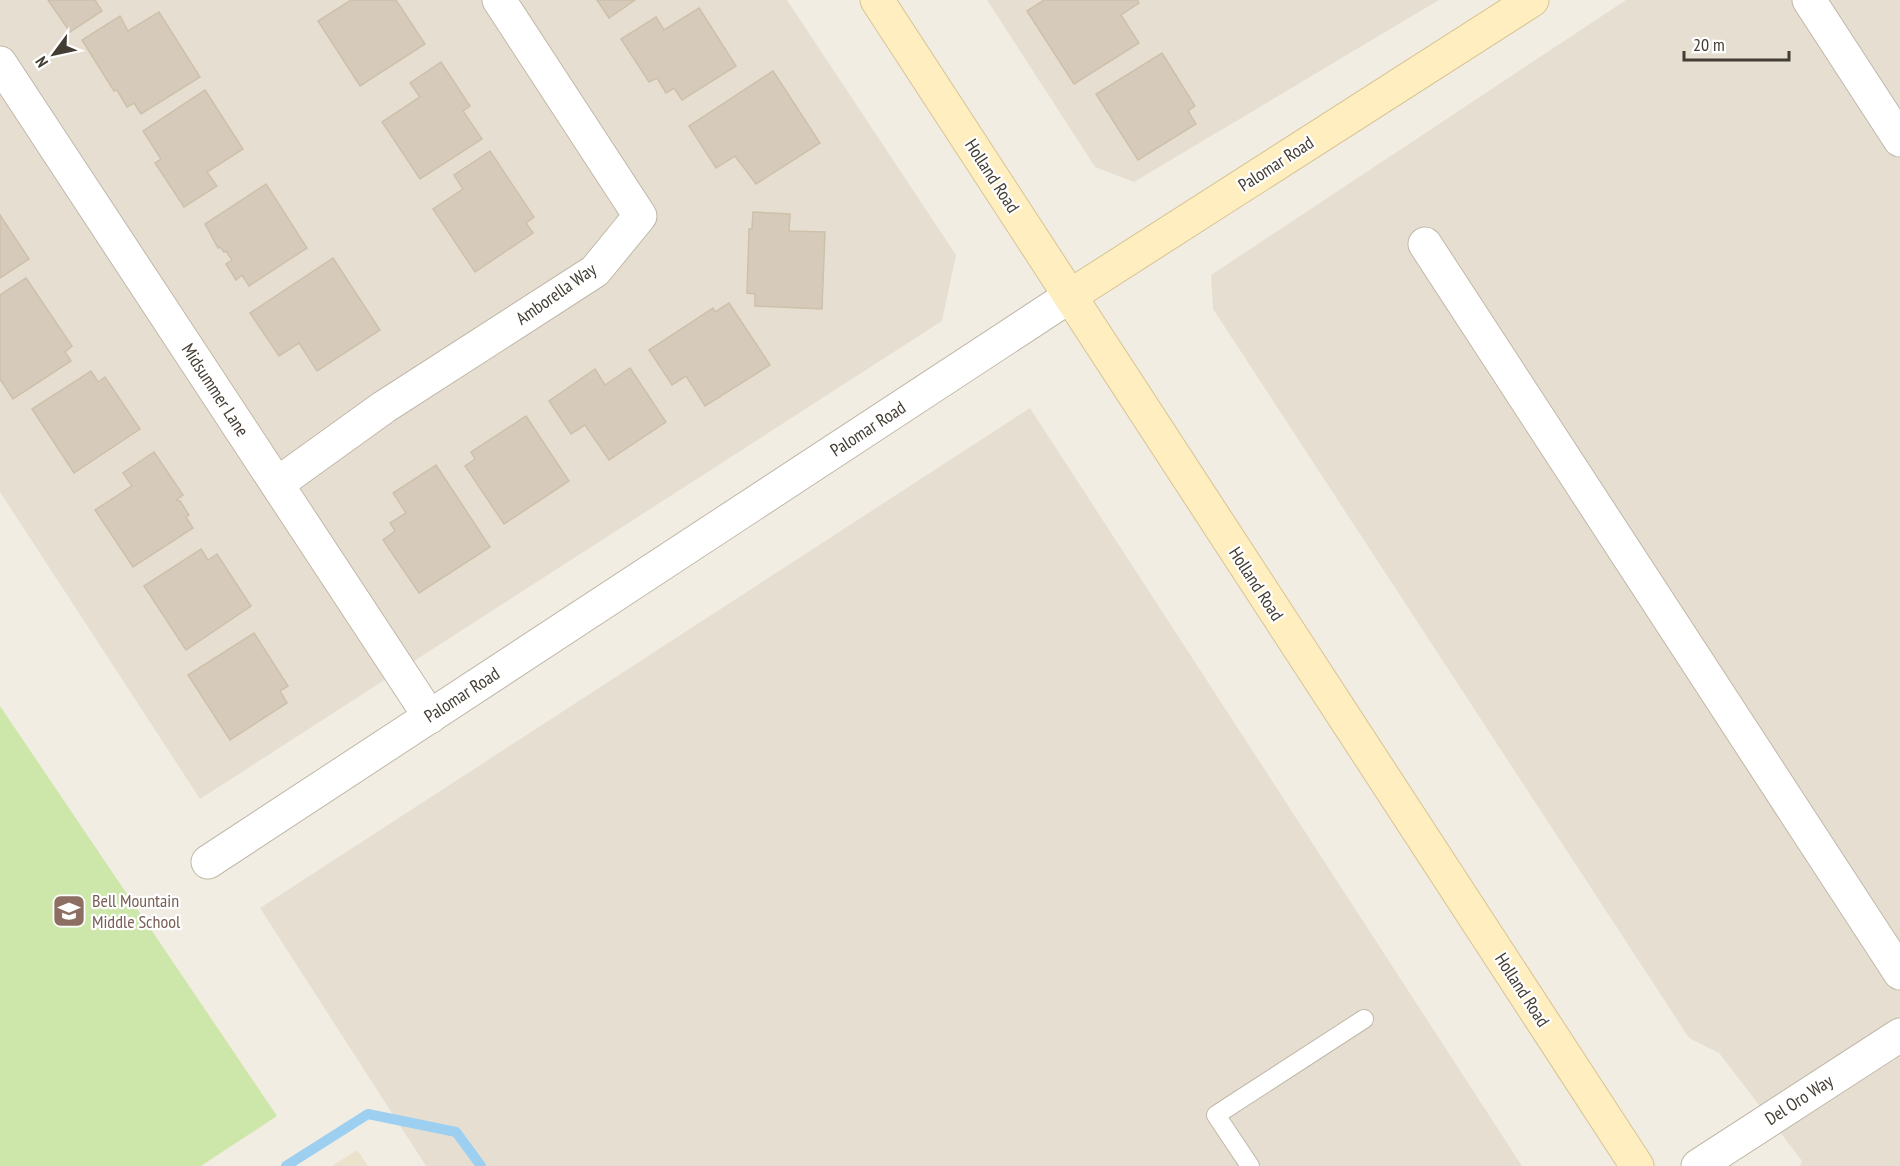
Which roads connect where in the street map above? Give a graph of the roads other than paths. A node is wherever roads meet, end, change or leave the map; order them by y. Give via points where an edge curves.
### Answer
1 (499, 0) edge
2 (877, 0) edge
3 (1532, 0) edge
4 (1809, 0) edge
5 (0, 63) edge
6 (1900, 140) edge
7 (1425, 244) dead end
8 (1070, 296) junction
9 (277, 484) junction
10 (430, 717) junction
11 (208, 862) dead end
12 (1900, 973) edge
13 (1364, 1018) dead end
14 (1900, 1035) edge
15 (1250, 1166) edge
16 (1637, 1166) edge
17 (1698, 1166) edge

1 - 9 street, Amborella Way via 640,216 595,272 384,407
2 - 8 main road, Holland Road
3 - 8 main road, Palomar Road
4 - 6 street
5 - 9 street, Midsummer Lane
7 - 12 street
8 - 10 street, Palomar Road
8 - 16 main road, Holland Road
9 - 10 street, Midsummer Lane
10 - 11 street, Palomar Road
13 - 15 lane via 1216,1115
14 - 17 street, Del Oro Way

